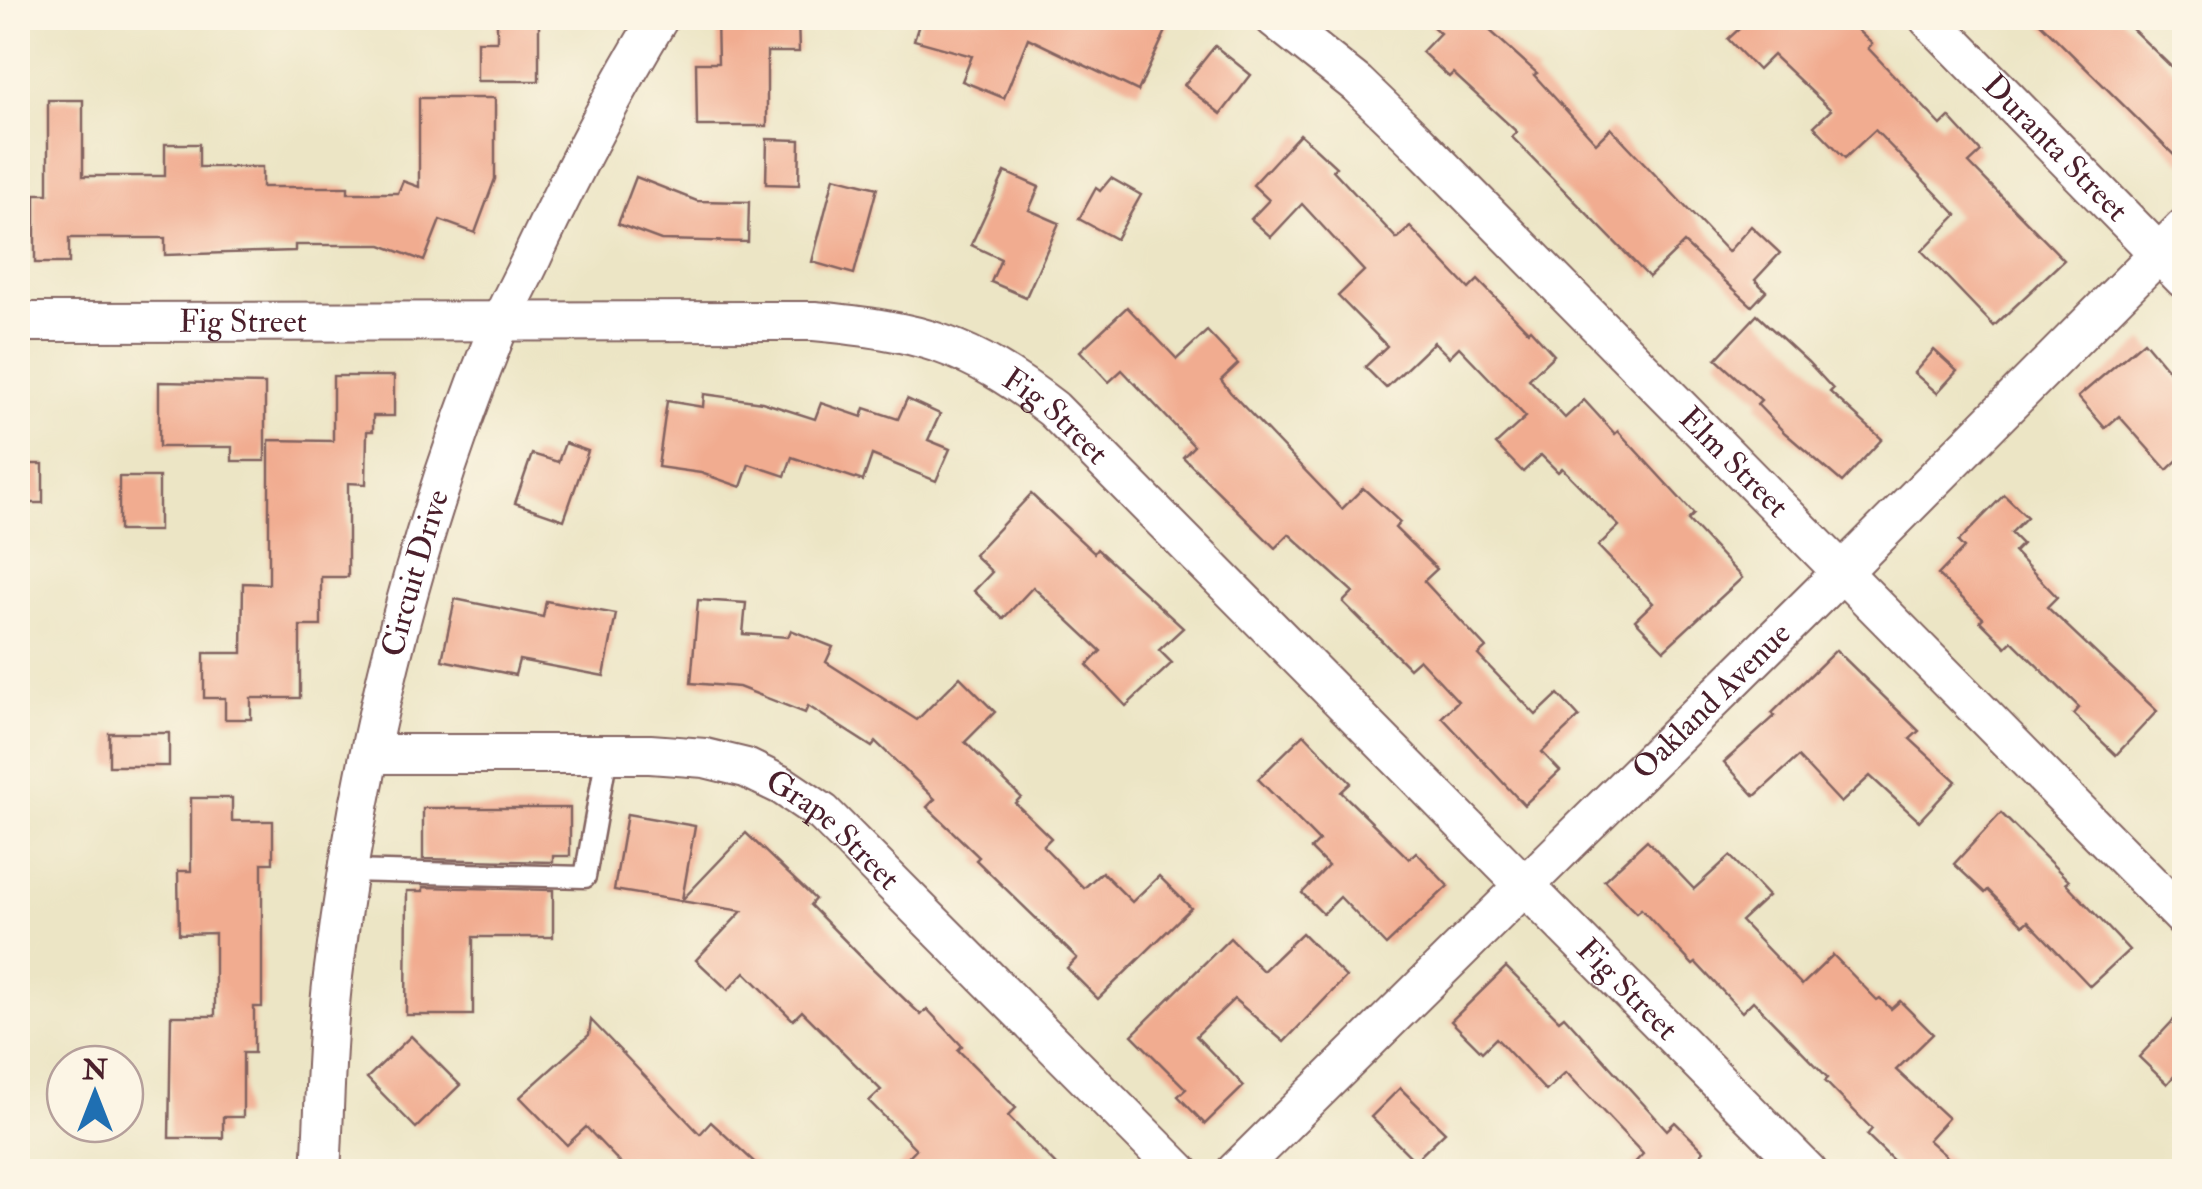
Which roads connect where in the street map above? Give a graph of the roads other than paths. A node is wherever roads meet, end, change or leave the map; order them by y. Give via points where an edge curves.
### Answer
1 (659, 18) edge
2 (1274, 18) edge
3 (1928, 18) edge
4 (2176, 253) edge
5 (18, 322) edge
6 (501, 322) junction
7 (1843, 571) junction
8 (370, 754) junction
9 (607, 754) junction
10 (348, 871) junction
11 (1525, 886) junction
12 (2184, 918) edge
13 (322, 1172) edge
14 (1180, 1172) edge
15 (1235, 1172) edge
16 (1808, 1172) edge

1 - 6 street, Circuit Drive via 582,152
2 - 7 street, Elm Street via 1416,141
3 - 4 street, Duranta Street
4 - 7 street, Oakland Avenue
5 - 6 street, Fig Street
6 - 8 street, Circuit Drive via 418,562
6 - 11 street, Fig Street via 814,321 890,328 954,347 1006,373 1053,409
7 - 11 street, Oakland Avenue
7 - 12 street, Elm Street
8 - 9 street, Grape Street
8 - 10 street, Circuit Drive
9 - 10 lane via 584,877
9 - 14 street, Grape Street via 705,758 746,768 823,813
10 - 13 street, Circuit Drive via 326,1052
11 - 15 street, Oakland Avenue
11 - 16 street, Fig Street

